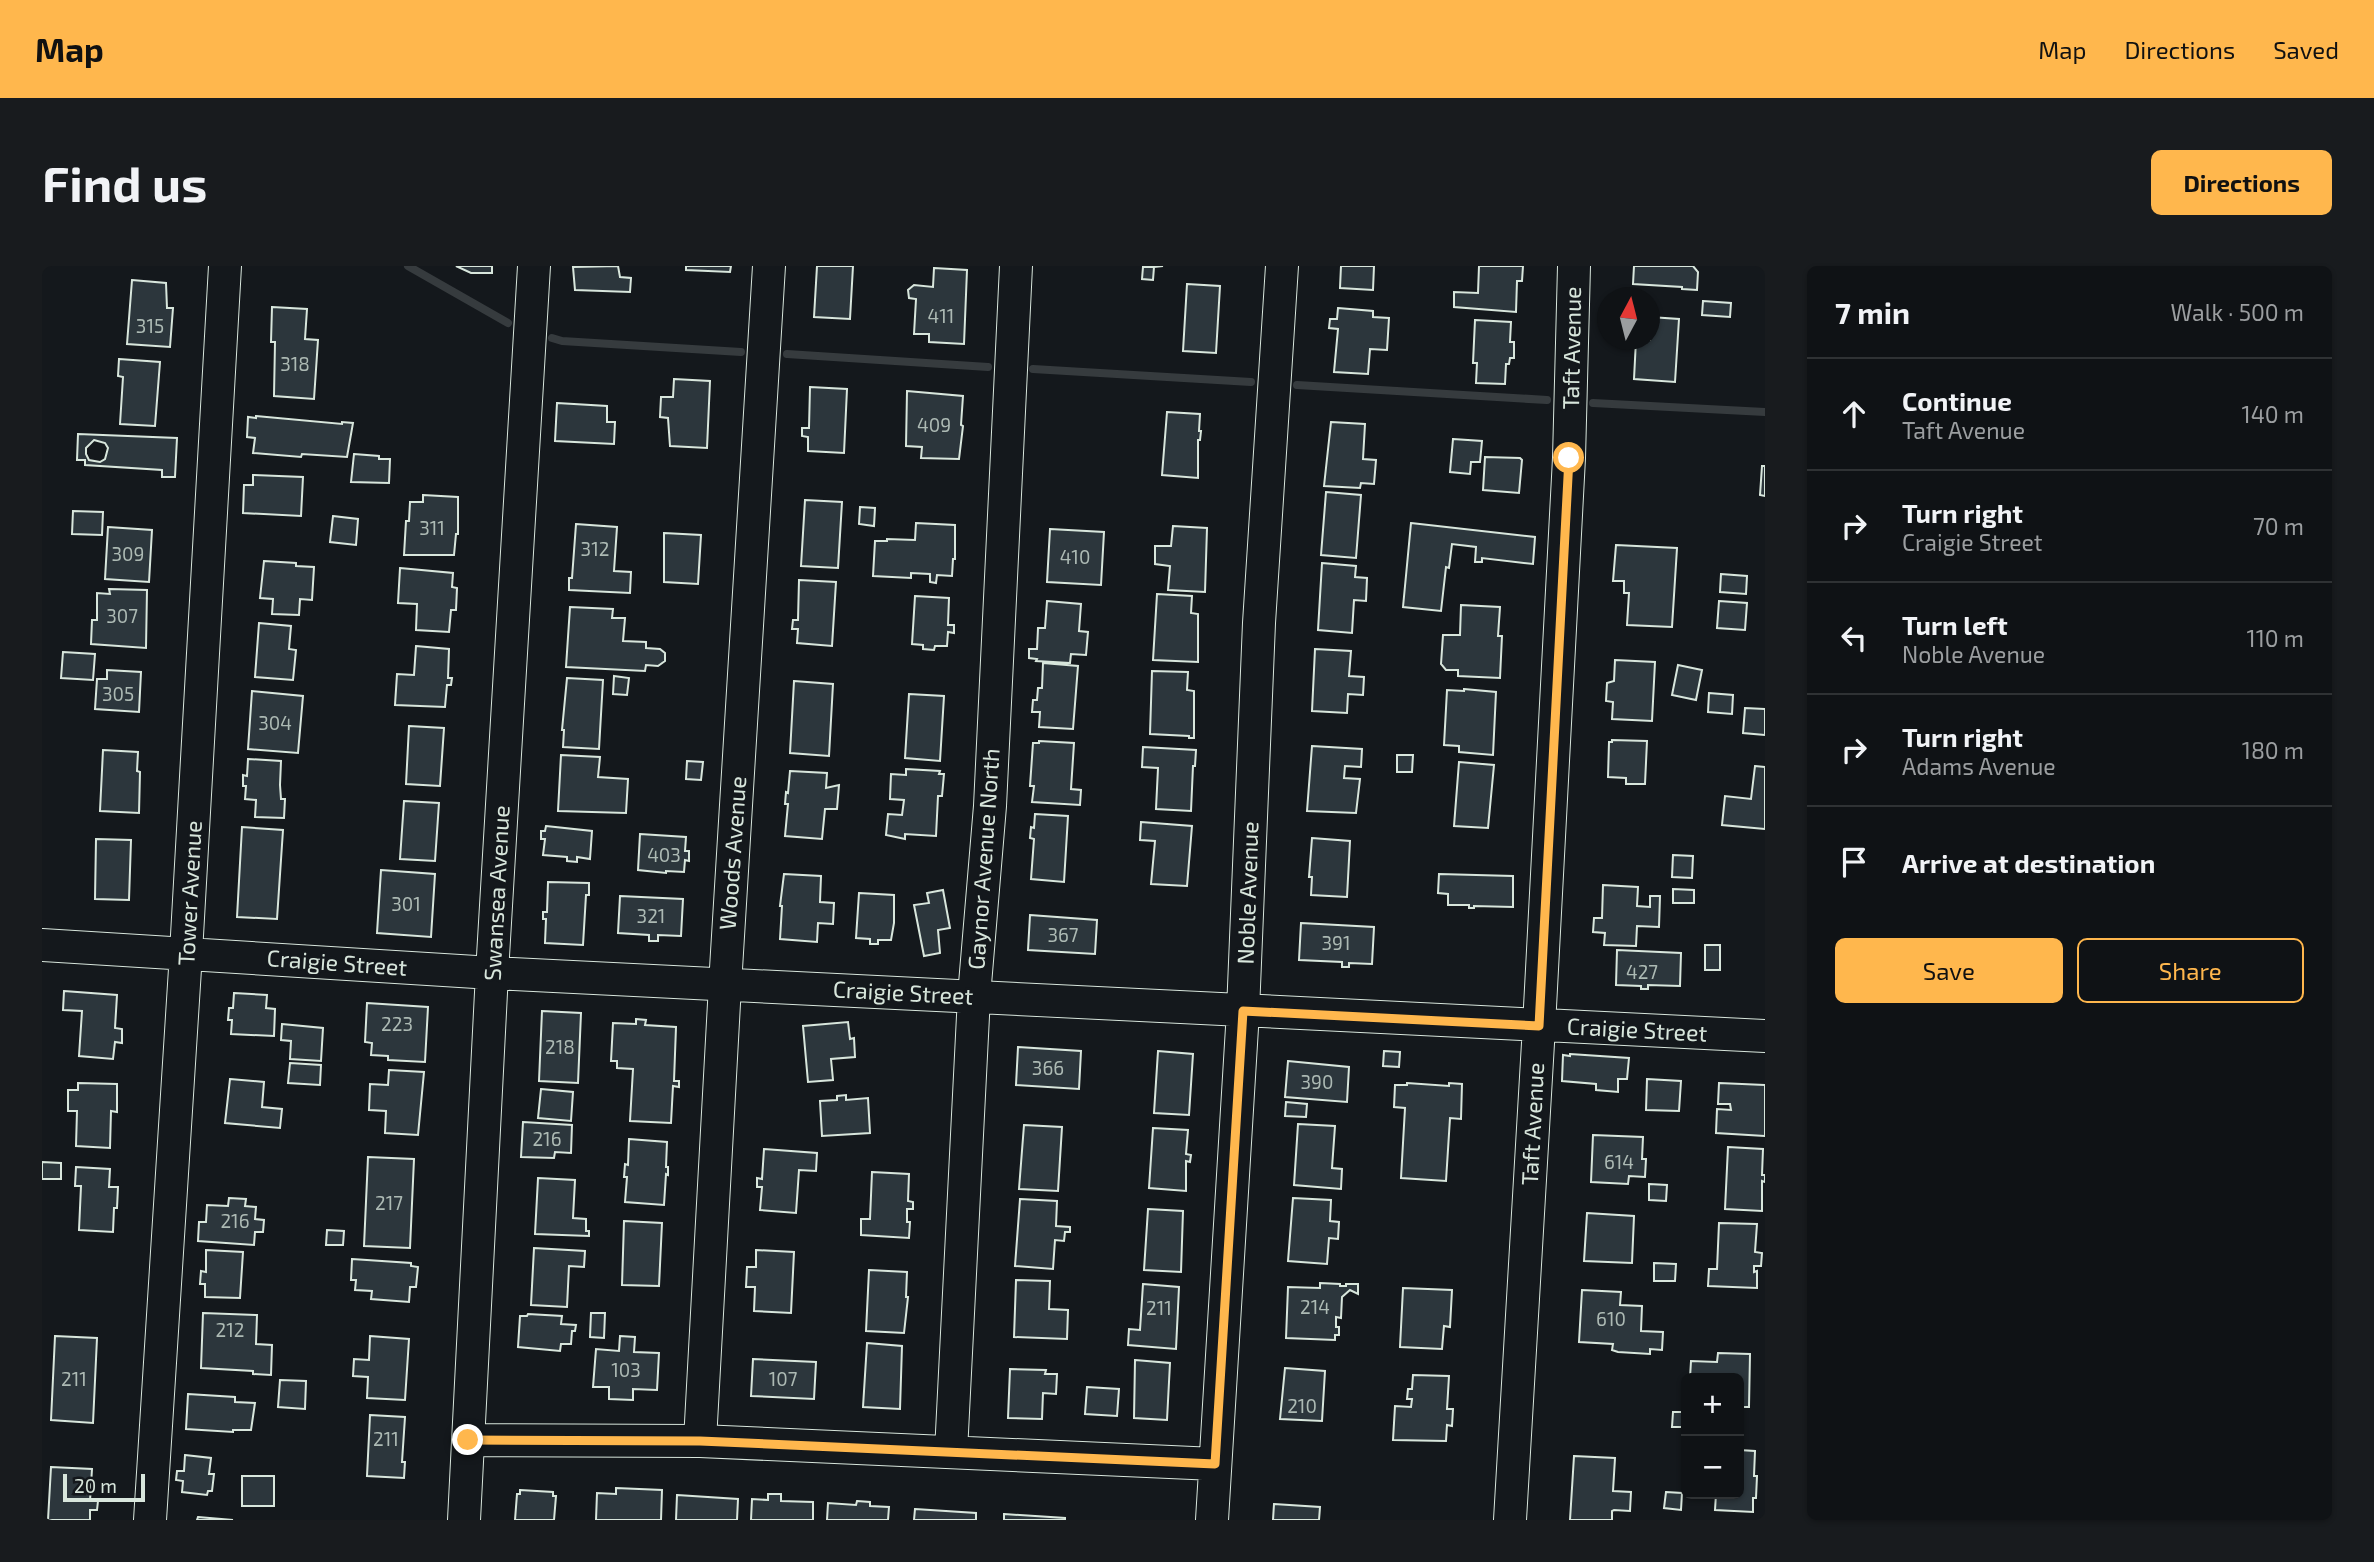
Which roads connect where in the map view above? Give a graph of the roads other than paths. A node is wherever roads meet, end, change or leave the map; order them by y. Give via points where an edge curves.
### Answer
1 (226, 266) edge
2 (534, 266) edge
3 (769, 266) edge
4 (1016, 266) edge
5 (1282, 266) edge
6 (1574, 266) edge
7 (42, 944) edge
8 (186, 953) junction
9 (492, 974) junction
10 (725, 985) junction
11 (974, 996) junction
12 (1243, 1011) junction
13 (1539, 1026) junction
14 (1765, 1036) edge
15 (468, 1440) junction
16 (700, 1441) junction
17 (951, 1452) junction
18 (1215, 1464) junction
19 (150, 1520) edge
20 (464, 1520) edge
21 (1212, 1520) edge
22 (1510, 1520) edge

1 - 8 street, Tower Avenue
2 - 9 street, Swansea Avenue
3 - 10 street, Woods Avenue
4 - 11 street, Gaynor Avenue North via 990,806
5 - 12 street, Noble Avenue via 1259,623
6 - 13 street, Taft Avenue via 1569,458
7 - 8 street, Craigie Street
8 - 9 street, Craigie Street
8 - 19 street, Tower Avenue
9 - 10 street, Craigie Street
9 - 15 street, Swansea Avenue
10 - 11 street, Craigie Street
10 - 16 street, Woods Avenue
11 - 12 street, Craigie Street
11 - 17 street, Gaynor Avenue North
12 - 13 street, Craigie Street
12 - 18 street, Noble Avenue
13 - 14 street, Craigie Street
13 - 22 street, Taft Avenue
15 - 16 street
15 - 20 street, Swansea Avenue
16 - 17 street
17 - 18 street
18 - 21 street, Noble Avenue

